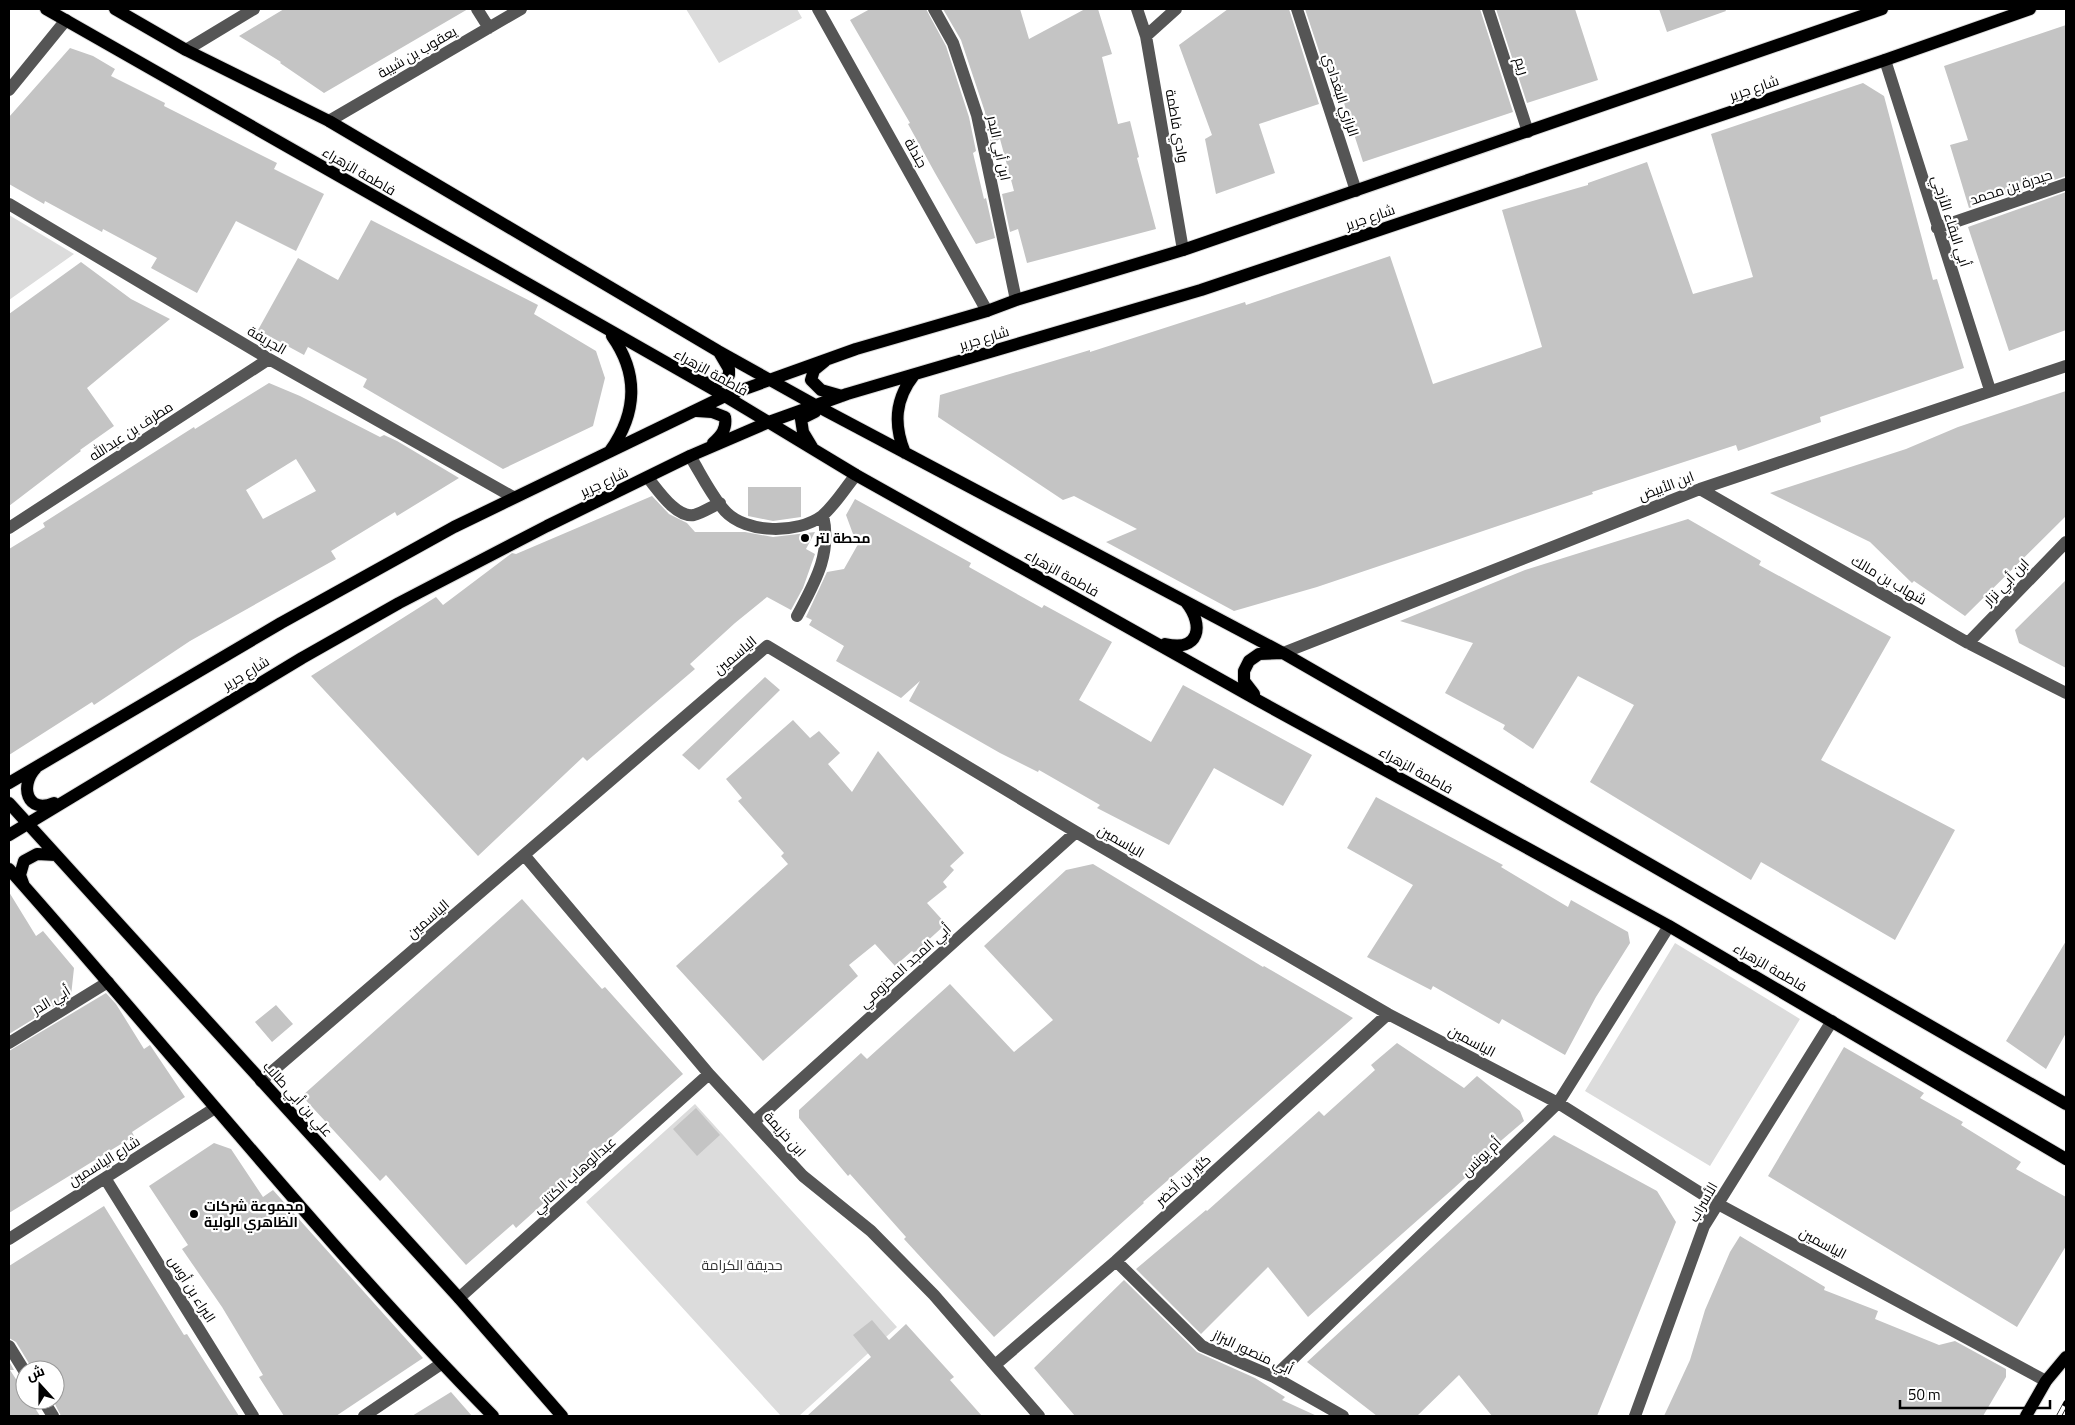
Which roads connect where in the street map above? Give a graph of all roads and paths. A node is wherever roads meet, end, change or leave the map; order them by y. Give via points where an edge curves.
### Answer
1 (46, 9) edge
2 (116, 9) edge
3 (254, 9) edge
4 (477, 9) edge
5 (521, 9) edge
6 (818, 9) edge
7 (934, 9) edge
8 (1137, 9) edge
9 (1176, 9) edge
10 (1297, 9) edge
11 (1488, 9) edge
12 (1882, 9) edge
13 (2030, 9) edge
14 (1862, 12) edge
15 (66, 20) junction
16 (489, 28) junction
17 (1146, 36) junction
18 (186, 50) junction
19 (1885, 60) junction
20 (9, 90) edge
21 (329, 121) junction
22 (1528, 132) junction
23 (2066, 184) edge
24 (1356, 191) junction
25 (9, 204) edge
26 (1937, 228) junction
27 (1183, 250) junction
28 (1016, 300) junction
29 (987, 311) junction
30 (609, 332) junction
31 (718, 351) junction
32 (840, 354) junction
33 (269, 359) junction
34 (2066, 366) edge
35 (914, 375) junction
36 (768, 379) junction
37 (697, 381) junction
38 (1990, 390) junction
39 (725, 396) junction
40 (842, 396) junction
41 (815, 405) junction
42 (694, 411) junction
43 (840, 418) junction
44 (768, 422) junction
45 (707, 448) junction
46 (813, 449) junction
47 (610, 452) junction
48 (905, 452) junction
49 (690, 456) junction
50 (856, 475) junction
51 (648, 478) junction
52 (1700, 489) junction
53 (513, 496) junction
54 (720, 503) junction
55 (823, 515) junction
56 (9, 528) edge
57 (2066, 542) edge
58 (1186, 601) junction
59 (797, 616) dead end
60 (1155, 642) junction
61 (1968, 643) junction
62 (1284, 653) junction
63 (2066, 693) edge
64 (1259, 701) junction
65 (44, 761) junction
66 (9, 783) edge
67 (67, 798) junction
68 (9, 803) edge
69 (27, 823) junction
70 (1076, 832) junction
71 (9, 835) edge
72 (56, 855) junction
73 (525, 856) junction
74 (9, 869) edge
75 (25, 887) junction
76 (1670, 926) junction
77 (108, 982) junction
78 (1388, 1014) junction
79 (1832, 1021) junction
80 (9, 1043) edge
81 (709, 1074) junction
82 (262, 1081) junction
83 (1558, 1103) junction
84 (2066, 1104) edge
85 (215, 1108) junction
86 (754, 1122) junction
87 (2066, 1159) edge
88 (106, 1178) junction
89 (1718, 1204) junction
90 (9, 1239) edge
91 (1116, 1260) junction
92 (459, 1298) junction
93 (9, 1346) edge
94 (2066, 1357) edge
95 (18, 1360) edge
96 (441, 1364) junction
97 (996, 1365) junction
98 (1274, 1378) junction
99 (2046, 1381) junction
100 (254, 1416) edge
101 (364, 1416) edge
102 (493, 1416) edge
103 (562, 1416) edge
104 (1039, 1416) edge
105 (1343, 1416) edge
106 (1635, 1416) edge
107 (2026, 1416) edge

1 - 15 main road, فاطمة الزهراء
2 - 18 main road
3 - 18 street
4 - 16 street
5 - 16 street, يعقوب بن شيبة
6 - 29 street, جندلة
7 - 28 street, ابن أبي البدر via 953,43 977,115
8 - 17 street, وادي فاطمة
9 - 17 street
10 - 24 street, الرازي البغدادي
11 - 22 street, ريم
12 - 14 main road, شارع جرير
13 - 19 main road, شارع جرير
14 - 22 main road, شارع جرير
15 - 20 street
15 - 30 main road, فاطمة الزهراء
16 - 21 street, يعقوب بن شيبة
17 - 27 street, وادي فاطمة
18 - 21 main road
19 - 26 street, أبي البقاء الأزجي
19 - 35 main road, شارع جرير via 1201,290
21 - 31 main road
22 - 24 main road, شارع جرير
23 - 26 street, حيدرة بن محمد
24 - 27 main road, شارع جرير
25 - 33 street, الجريفة
26 - 38 street, أبي البقاء الأزجي
27 - 28 main road, شارع جرير
28 - 29 main road, شارع جرير
29 - 32 main road, شارع جرير
30 - 37 main road, فاطمة الزهراء
30 - 47 main road via 628,364 632,382 628,420
31 - 36 main road
31 - 37 main road via 729,375 712,383
32 - 36 main road, شارع جرير
32 - 40 main road via 820,364 811,380 821,390
33 - 53 street, الجريفة
33 - 56 street, مطرف بن عبدالله
34 - 38 street, ابن الأبيض
35 - 40 main road, شارع جرير
35 - 48 main road via 906,386 897,412 900,440
36 - 39 main road, شارع جرير
36 - 41 main road
37 - 39 main road, فاطمة الزهراء
38 - 52 street, ابن الأبيض
39 - 42 main road, شارع جرير
39 - 44 main road, فاطمة الزهراء
40 - 41 main road, شارع جرير
41 - 43 main road
41 - 44 main road, شارع جرير
42 - 45 main road via 725,417 722,436
42 - 47 main road, شارع جرير
43 - 46 main road via 818,412 801,418 803,432
43 - 48 main road
44 - 45 main road, شارع جرير
44 - 46 main road, فاطمة الزهراء
45 - 49 main road, شارع جرير
46 - 50 main road, فاطمة الزهراء
47 - 53 main road, شارع جرير
48 - 58 main road
49 - 51 main road, شارع جرير
49 - 54 street
50 - 55 street
50 - 60 main road, فاطمة الزهراء
51 - 54 street via 677,510 687,515
51 - 67 main road, شارع جرير via 497,550 398,603
52 - 61 street, شهاب بن مالك
52 - 62 street, ابن الأبيض
53 - 65 main road, شارع جرير via 297,614
54 - 55 street via 734,518 766,527 796,527
55 - 59 street via 827,540 823,564
57 - 61 street, ابن أبي نزار
58 - 60 main road via 1194,611 1198,627 1196,636 1191,642 1178,647
58 - 62 main road
60 - 64 main road, فاطمة الزهراء
61 - 63 street, شهاب بن مالك
62 - 64 main road via 1259,654 1249,661 1244,681
62 - 84 main road
64 - 76 main road, فاطمة الزهراء
65 - 66 main road, شارع جرير
65 - 67 main road via 27,781 30,800 43,807
67 - 69 main road, شارع جرير
68 - 69 main road, علي بن أبي طالب
69 - 71 main road, شارع جرير
69 - 72 main road, علي بن أبي طالب
70 - 73 street, الياسمين via 768,646
70 - 78 street, الياسمين
70 - 86 street, أبي المجد المخزومي
72 - 75 main road via 36,854 24,861 20,875
72 - 82 main road, علي بن أبي طالب
73 - 81 street, ابن خزيمة
73 - 82 street, الياسمين
74 - 75 main road
75 - 77 main road
76 - 79 main road, فاطمة الزهراء
76 - 83 street, أم يونس
77 - 80 street, أبي الدر
77 - 85 main road
78 - 83 street, الياسمين
78 - 91 street, كثير بن أخضر
79 - 87 main road, فاطمة الزهراء
79 - 89 street, الأسراب
81 - 86 street, ابن خزيمة
81 - 92 street, عبدالوهاب الكتاني
82 - 92 main road, علي بن أبي طالب
83 - 89 street, الياسمين
83 - 98 street, أم يونس
85 - 88 street, شارع الياسمين
85 - 96 main road
86 - 97 street, ابن خزيمة via 802,1176 871,1231
88 - 90 street, شارع الياسمين
88 - 100 street, البراء بن أوس
89 - 99 street, الياسمين
89 - 106 street, الأسراب via 1704,1226
91 - 97 street, كثير بن أخضر
91 - 98 street, أبي منصور البزاز via 1202,1346
92 - 103 main road, علي بن أبي طالب
93 - 95 street
94 - 99 main road
96 - 101 street
96 - 102 main road
97 - 104 street, ابن خزيمة
98 - 105 street, أبي منصور البزاز
99 - 107 main road

